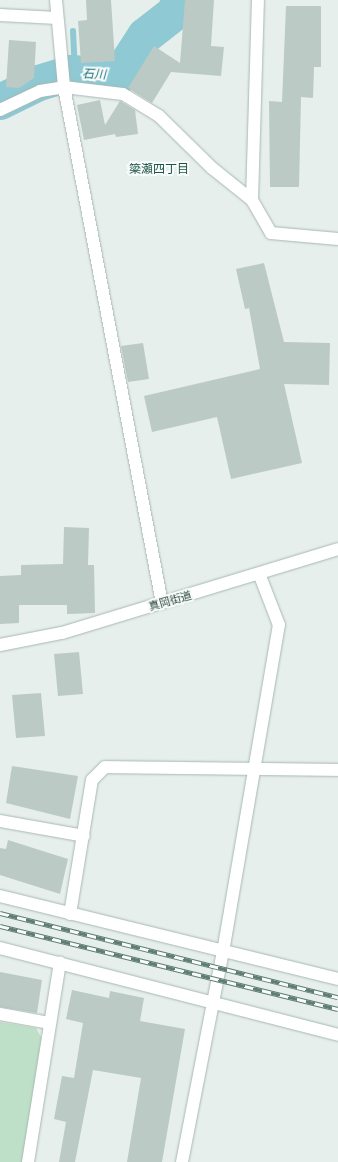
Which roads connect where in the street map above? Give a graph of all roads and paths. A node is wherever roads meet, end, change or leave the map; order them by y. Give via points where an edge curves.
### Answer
1 (56, 0) edge
2 (258, 0) edge
3 (0, 15) edge
4 (57, 18) junction
5 (64, 87) junction
6 (0, 110) edge
7 (252, 200) junction
8 (338, 239) edge
9 (338, 550) edge
10 (260, 576) junction
11 (162, 602) junction
12 (0, 645) edge
13 (254, 769) junction
14 (338, 770) edge
15 (0, 821) edge
16 (84, 836) junction
17 (0, 896) edge
18 (70, 914) junction
19 (0, 948) edge
20 (223, 952) junction
21 (60, 962) junction
22 (338, 979) edge
23 (213, 1005) junction
24 (0, 1014) edge
25 (50, 1023) junction
26 (338, 1035) edge
27 (28, 1162) edge
28 (182, 1162) edge

1 - 4 street
2 - 7 street
3 - 4 street
4 - 5 street
5 - 6 street via 40,91
5 - 7 street via 123,94 159,116 212,168
5 - 11 street
7 - 8 street via 270,233
9 - 10 street, 真岡街道
10 - 11 street, 真岡街道
10 - 13 street via 279,625
11 - 12 street, 真岡街道 via 62,633
13 - 14 street
13 - 16 street via 105,767 92,780
13 - 20 street
15 - 16 street
16 - 18 street
17 - 18 street
18 - 20 street
19 - 21 street
20 - 22 street
20 - 23 street
21 - 23 street
21 - 25 street
23 - 26 street
23 - 28 street
24 - 25 street
25 - 27 street

